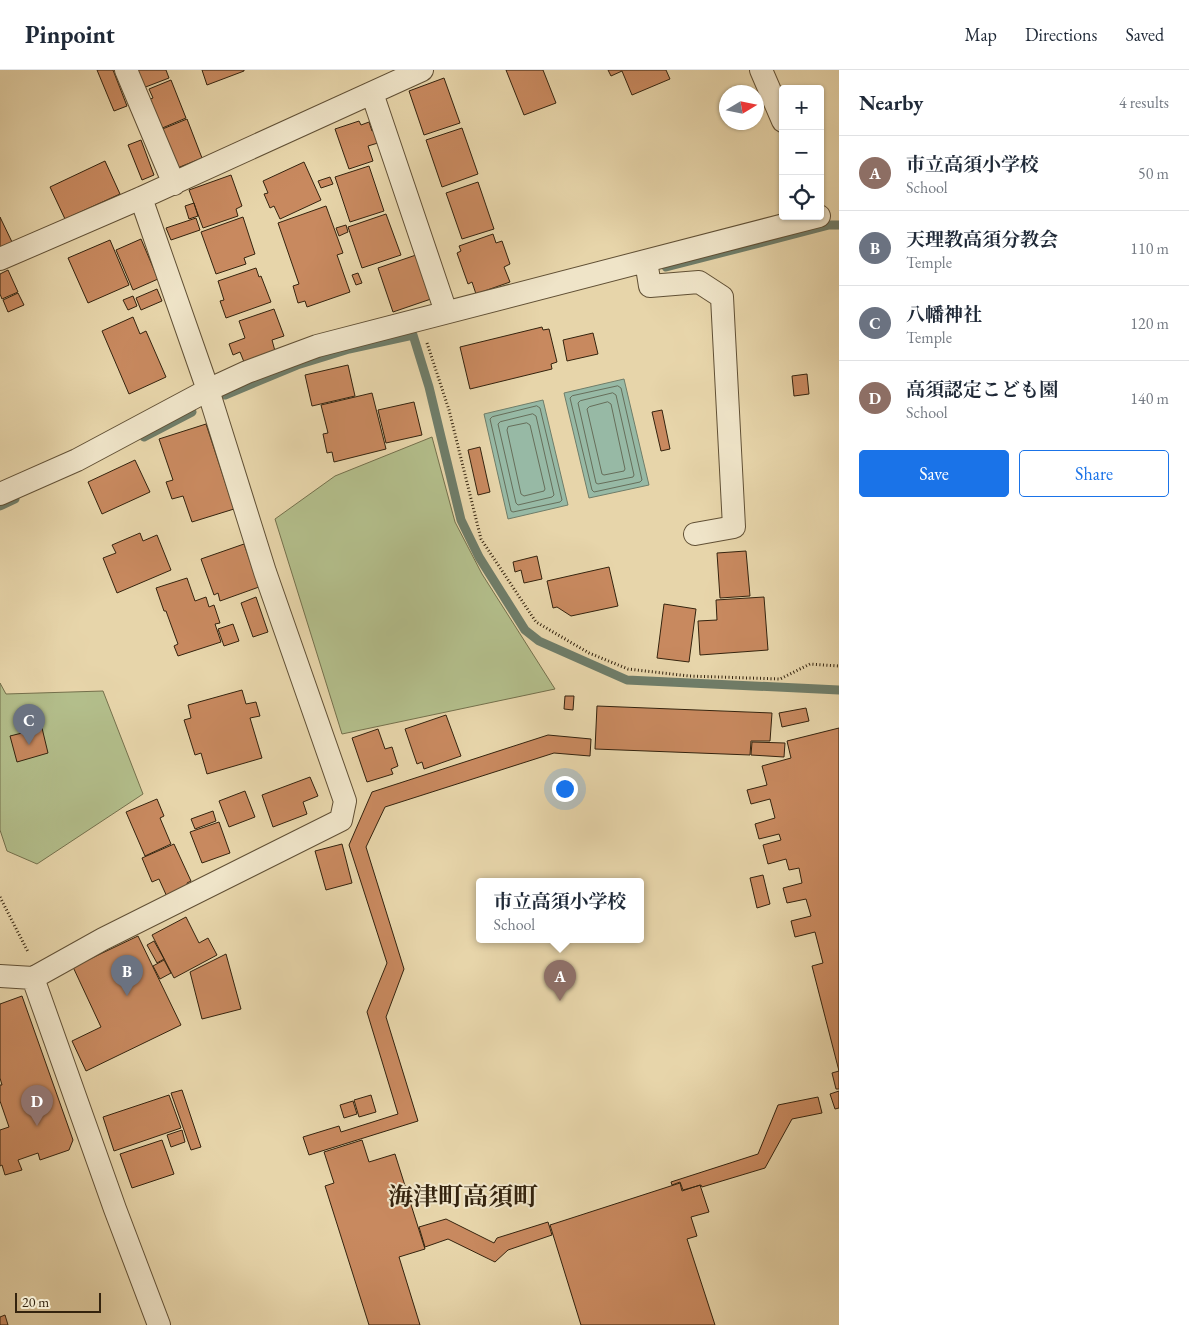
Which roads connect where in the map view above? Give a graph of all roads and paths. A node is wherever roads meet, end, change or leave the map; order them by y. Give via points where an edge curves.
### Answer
1 (126, 70) edge
2 (422, 70) edge
3 (761, 70) edge
4 (372, 93) junction
5 (779, 112) edge
6 (174, 184) junction
7 (141, 198) junction
8 (801, 220) edge
9 (0, 259) edge
10 (646, 261) junction
11 (446, 312) junction
12 (420, 319) junction
13 (208, 390) junction
14 (0, 494) edge
15 (695, 534) dead end
16 (839, 666) edge
17 (0, 897) edge
18 (0, 976) edge
19 (36, 976) junction
20 (159, 1325) edge

1 - 6 street
2 - 4 street
3 - 5 street
4 - 6 street
4 - 11 street
6 - 7 street
7 - 9 street
7 - 13 street
8 - 10 street
10 - 11 street
10 - 15 street via 650,286 699,282 722,297 734,528
11 - 12 street
12 - 13 street via 317,346
12 - 16 path via 449,410 481,539 536,622 588,653 628,669 689,676 780,679 810,664
13 - 14 street via 77,460
13 - 19 street via 265,572 345,801 340,820
17 - 19 path
18 - 19 street
19 - 20 street via 112,1200

